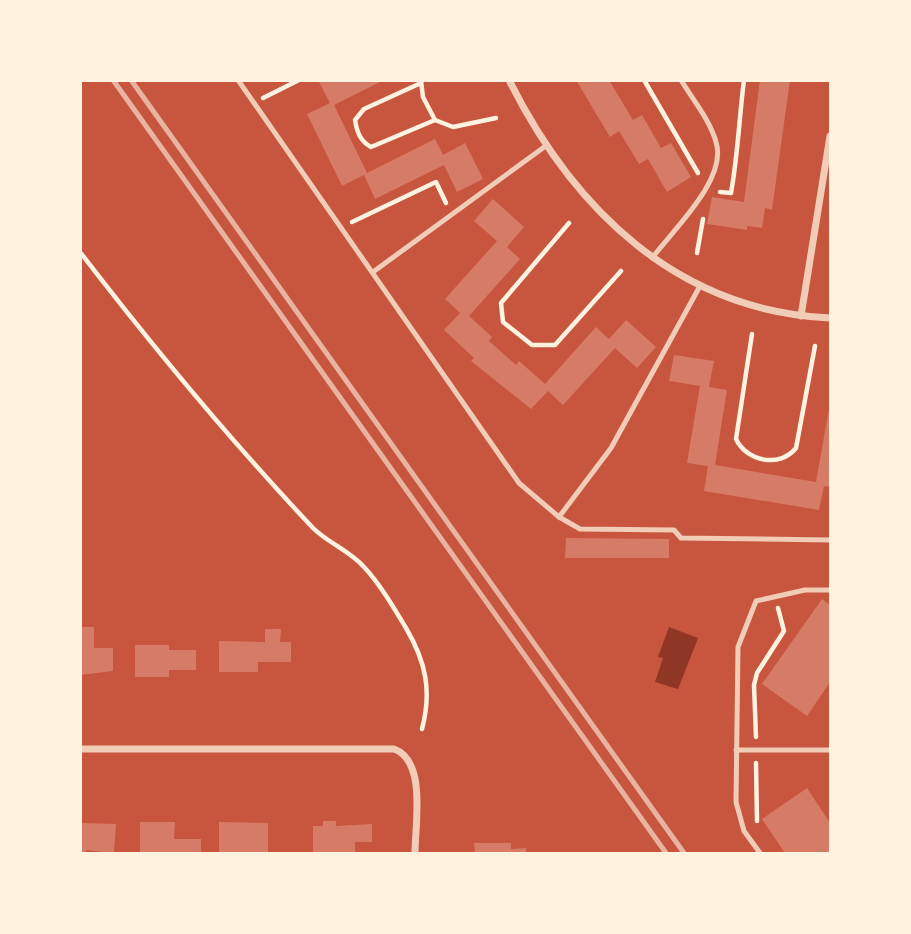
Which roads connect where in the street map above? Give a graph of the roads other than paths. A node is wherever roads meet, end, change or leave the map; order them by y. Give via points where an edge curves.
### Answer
1 (238, 80) edge
2 (509, 80) edge
3 (681, 80) edge
4 (831, 136) edge
5 (547, 145) junction
6 (652, 258) junction
7 (373, 272) junction
8 (700, 286) junction
9 (801, 316) junction
10 (831, 318) edge
11 (559, 517) junction
12 (831, 540) edge
13 (831, 590) edge
14 (80, 749) edge
15 (736, 750) junction
16 (831, 750) edge
17 (415, 853) edge
18 (760, 853) edge

1 - 7 lane
2 - 5 street
3 - 6 lane via 718,146 716,172
4 - 9 street
5 - 6 street via 599,214
5 - 7 lane
6 - 8 street
7 - 11 lane via 519,483
8 - 9 street
8 - 11 lane via 611,449
9 - 10 street
11 - 12 lane via 580,529 674,530 681,538
13 - 15 lane via 804,590 756,601 738,647
14 - 17 street via 401,752 411,761 415,776
15 - 16 lane
15 - 18 lane via 736,802 744,831

